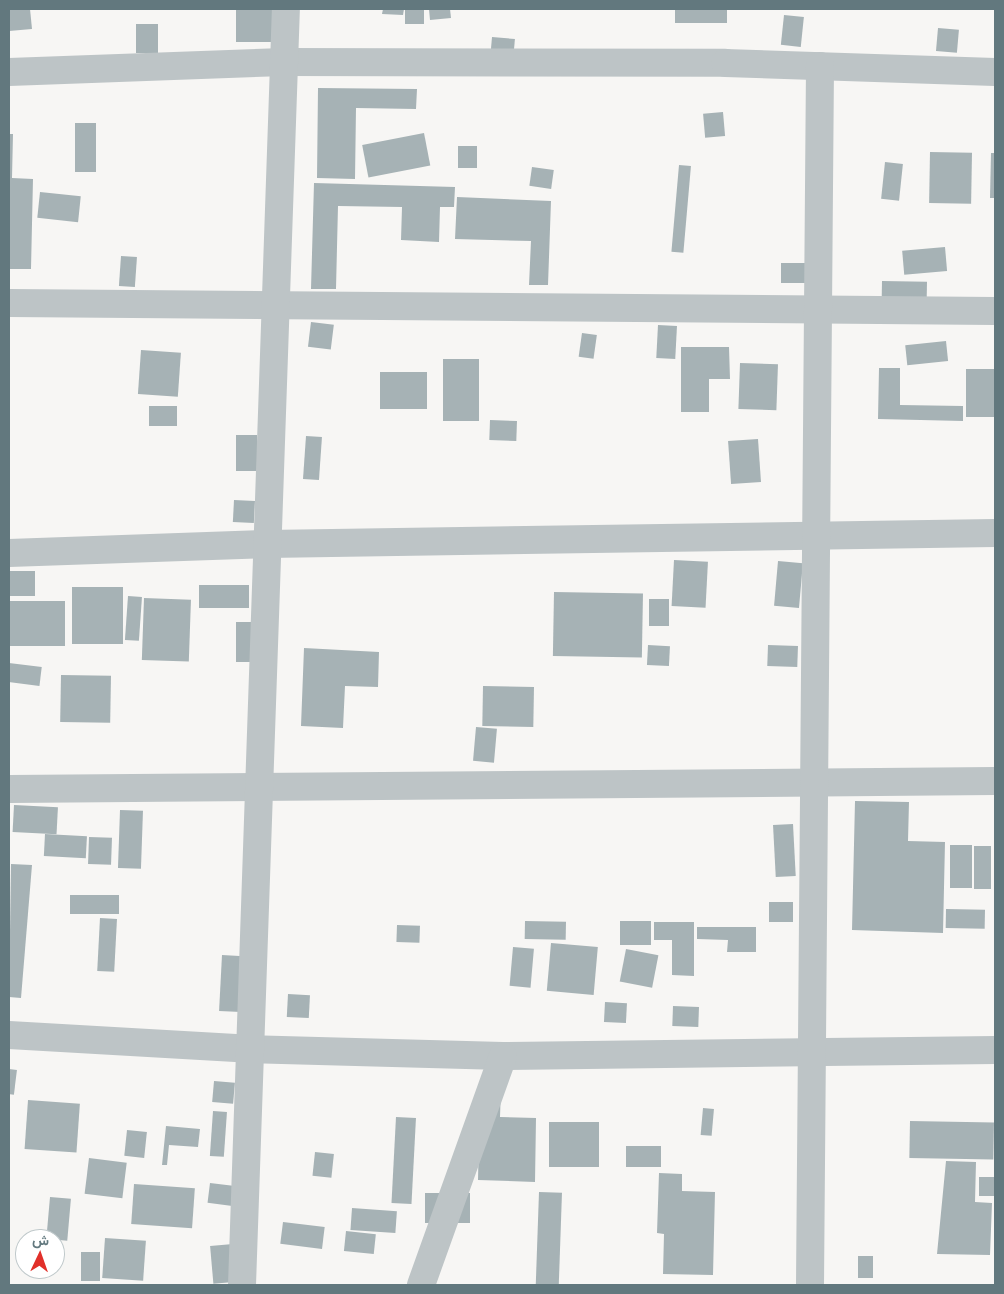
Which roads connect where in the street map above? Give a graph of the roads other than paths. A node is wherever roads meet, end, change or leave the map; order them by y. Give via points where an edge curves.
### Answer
1 (286, 9) edge
2 (284, 62) junction
3 (820, 66) junction
4 (9, 72) edge
5 (995, 72) edge
6 (9, 303) edge
7 (275, 308) junction
8 (820, 311) junction
9 (995, 311) edge
10 (995, 533) edge
11 (814, 534) junction
12 (267, 544) junction
13 (9, 553) edge
14 (812, 780) junction
15 (995, 781) edge
16 (262, 785) junction
17 (9, 789) edge
18 (9, 1036) edge
19 (249, 1049) junction
20 (995, 1050) edge
21 (810, 1052) junction
22 (503, 1056) junction
23 (242, 1285) edge
24 (421, 1285) edge
25 (810, 1285) edge

1 - 2 street
2 - 3 street
2 - 4 street
2 - 7 street
3 - 5 street
3 - 8 street
6 - 7 street
7 - 8 street
7 - 12 street
8 - 9 street
8 - 11 street
10 - 11 street
11 - 12 street
11 - 14 street
12 - 13 street
12 - 16 street
14 - 15 street
14 - 16 street
14 - 21 street
16 - 17 street
16 - 19 street
18 - 19 street
19 - 22 street
19 - 23 street
20 - 21 street
21 - 22 street
21 - 25 street
22 - 24 street

